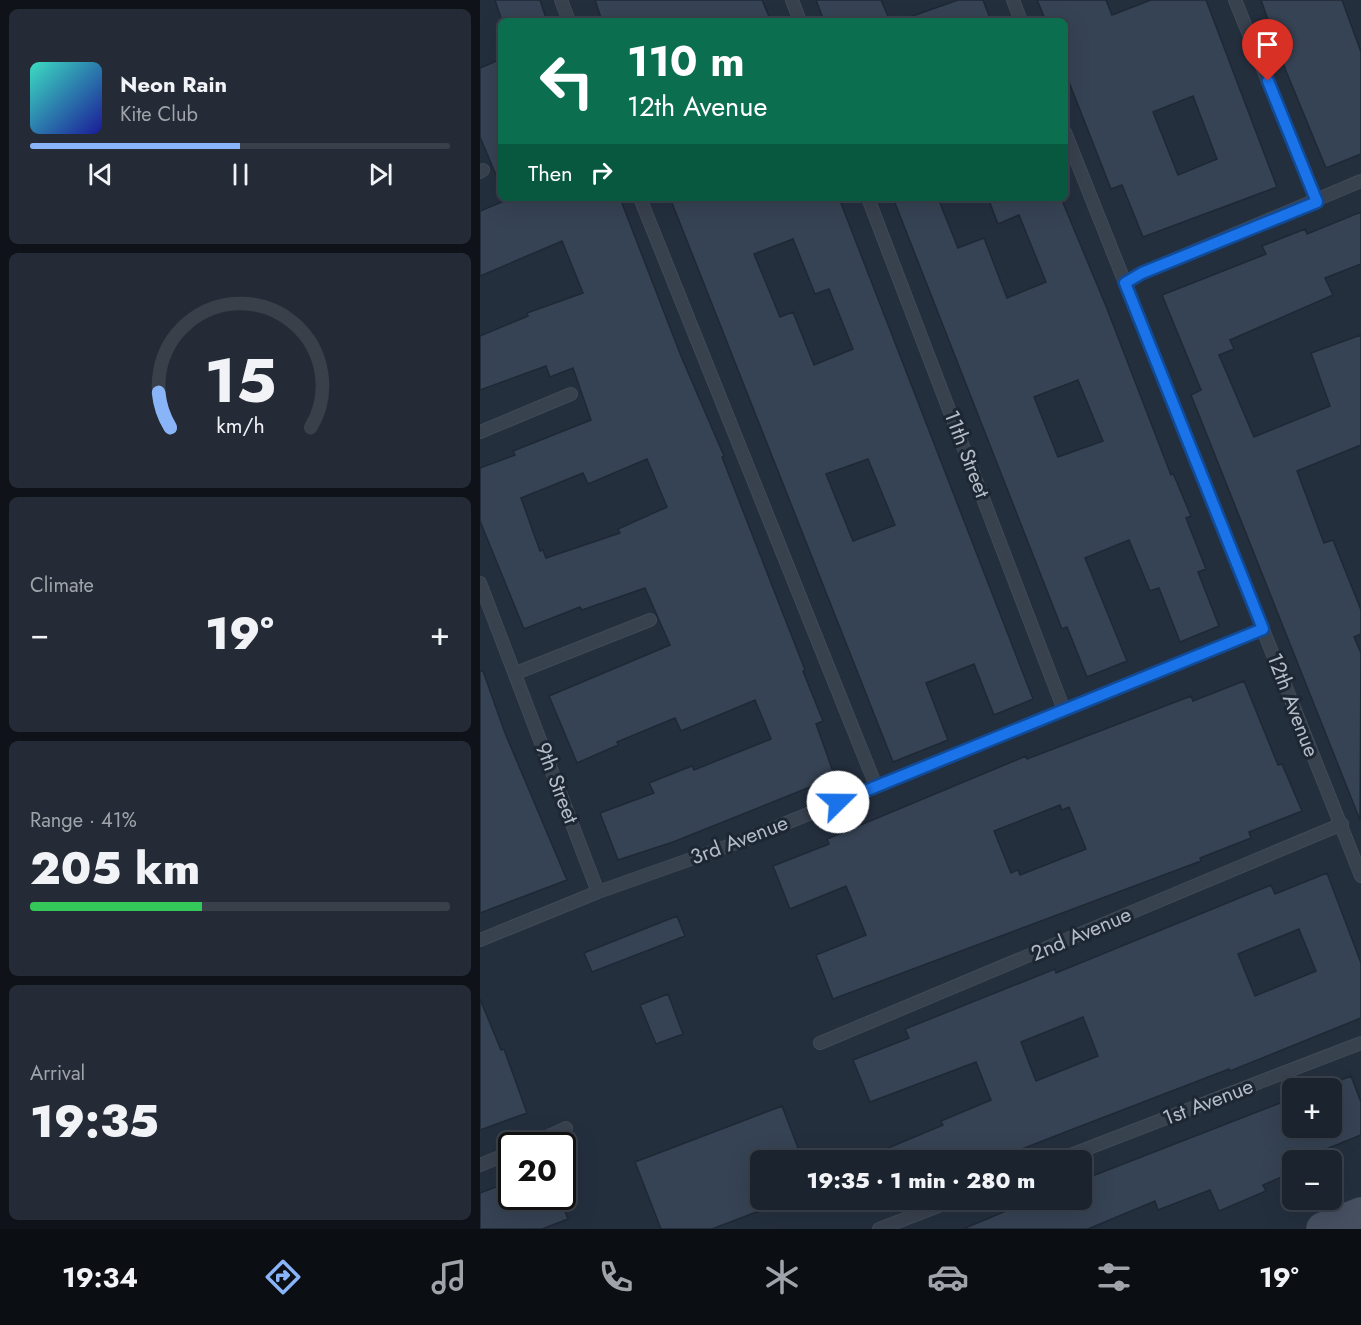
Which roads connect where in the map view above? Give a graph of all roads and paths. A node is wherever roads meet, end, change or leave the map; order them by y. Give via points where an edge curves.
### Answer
1 (561, 0) edge
2 (792, 0) edge
3 (1013, 0) edge
4 (1235, 0) edge
5 (569, 18) edge
6 (799, 18) edge
7 (1020, 18) edge
8 (1068, 140) edge
9 (1361, 181) edge
10 (641, 201) edge
11 (869, 201) edge
12 (1317, 202) junction
13 (1125, 283) junction
14 (571, 394) dead end
15 (480, 432) edge
16 (480, 583) edge
17 (650, 620) dead end
18 (1263, 629) junction
19 (516, 673) junction
20 (1064, 710) junction
21 (876, 786) junction
22 (1342, 824) junction
23 (1361, 876) edge
24 (598, 892) junction
25 (480, 940) edge
26 (1361, 1043) edge
27 (820, 1044) dead end
28 (567, 1128) dead end
29 (558, 1132) edge
30 (1084, 1150) edge
31 (498, 1158) edge
32 (480, 1165) edge
33 (928, 1210) edge
34 (1361, 1214) edge
35 (879, 1229) edge
36 (1323, 1229) edge

1 - 5 lane
2 - 6 lane
3 - 7 lane
4 - 12 lane
8 - 13 lane, 12th Avenue
9 - 12 lane
10 - 21 lane
11 - 20 lane, 11th Street
12 - 13 lane
13 - 18 lane, 12th Avenue
14 - 15 lane
16 - 19 lane, 9th Street
17 - 19 lane
18 - 20 lane, 3rd Avenue
18 - 22 lane, 12th Avenue
19 - 24 lane, 9th Street
20 - 21 lane, 3rd Avenue
21 - 24 lane, 3rd Avenue via 742,841
22 - 23 lane, 12th Avenue
22 - 27 lane, 2nd Avenue
24 - 25 lane, 3rd Avenue
26 - 30 lane, 1st Avenue
28 - 29 lane
31 - 32 lane
33 - 35 lane
34 - 36 street

